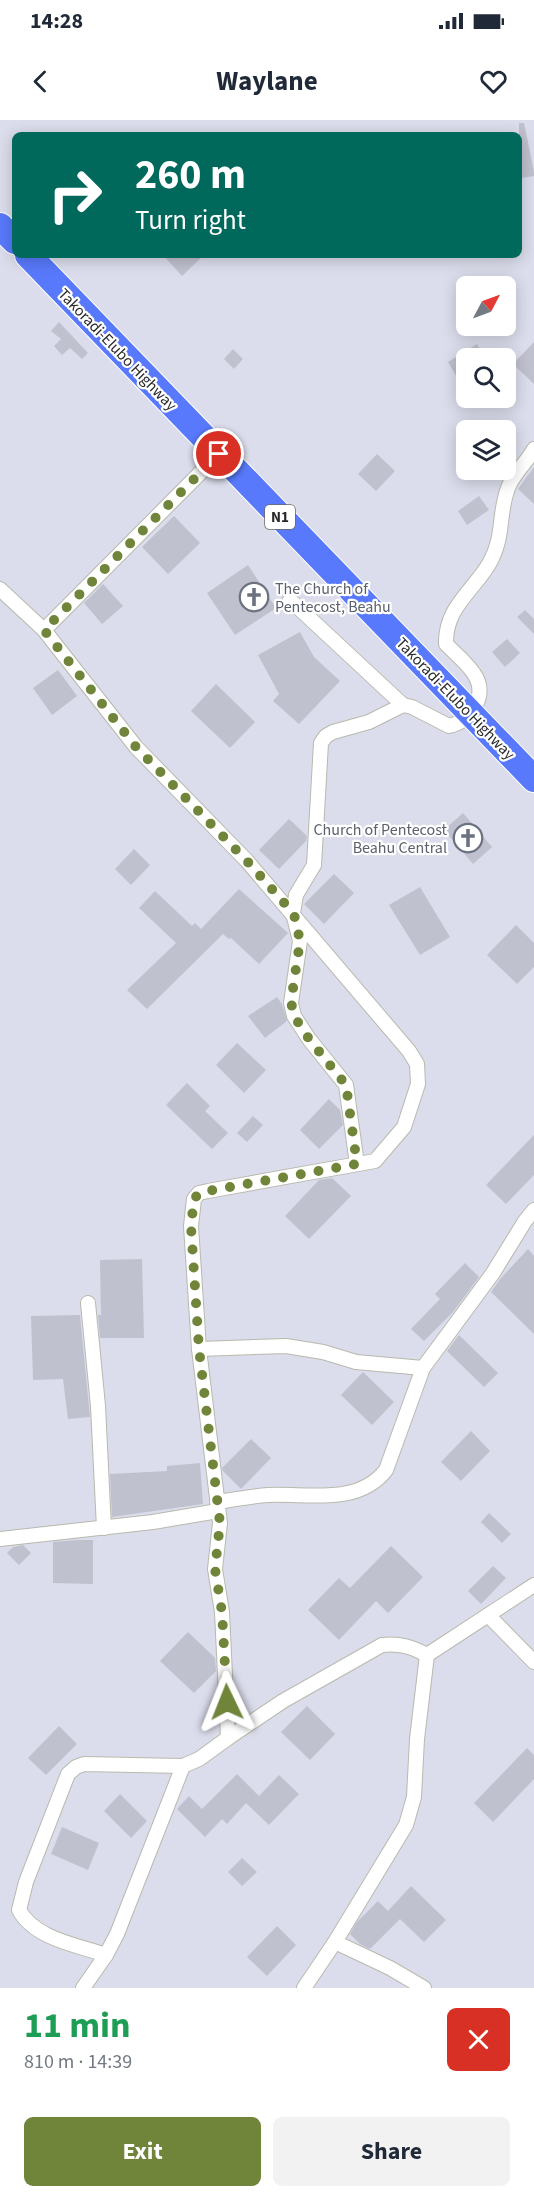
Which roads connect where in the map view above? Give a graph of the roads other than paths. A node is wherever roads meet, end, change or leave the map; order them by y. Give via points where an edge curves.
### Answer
1 (0, 226) edge
2 (12, 239) edge
3 (31, 258) edge
4 (534, 449) edge
5 (219, 454) junction
6 (0, 590) edge
7 (290, 600) dead end
8 (44, 630) junction
9 (403, 705) junction
10 (471, 714) junction
11 (534, 779) edge
12 (294, 914) junction
13 (357, 1164) junction
14 (534, 1210) edge
15 (529, 1225) edge
16 (88, 1303) dead end
17 (199, 1349) junction
18 (423, 1368) junction
19 (218, 1507) junction
20 (104, 1528) junction
21 (0, 1533) edge
22 (0, 1540) edge
23 (534, 1585) edge
24 (488, 1615) junction
25 (428, 1655) junction
26 (534, 1662) edge
27 (228, 1738) junction
28 (183, 1766) junction
29 (335, 1942) junction
30 (106, 1955) junction
31 (83, 1988) edge
32 (304, 1988) edge
33 (424, 1988) edge

1 - 2 highway
3 - 5 highway, Takoradi-Elubo Highway / N1
4 - 10 street via 509,485 499,543 446,628 446,644 476,675 482,688
5 - 8 street
5 - 10 highway, Takoradi-Elubo Highway / N1
6 - 8 street
7 - 9 street
8 - 12 street via 136,747
9 - 10 street via 449,726
9 - 12 street via 369,722 333,732 321,743 314,865 296,895
10 - 11 highway, Takoradi-Elubo Highway / N1
12 - 13 street via 300,941 291,1002 294,1016 346,1085
12 - 13 street via 417,1064 418,1084 404,1128 375,1161
13 - 17 street via 199,1193 194,1199 191,1226
14 - 15 street
15 - 18 street
16 - 20 street
17 - 18 street via 285,1346 356,1362
17 - 19 street
18 - 19 street via 386,1470 368,1486 342,1496 266,1495
19 - 20 street
19 - 27 street via 220,1530 215,1569 222,1612
20 - 22 street
21 - 22 street
23 - 24 street
24 - 25 street
24 - 26 street
25 - 27 street via 410,1647 382,1645 283,1701
25 - 29 street via 414,1797 406,1825
27 - 28 street
28 - 30 street
28 - 30 street via 84,1764 68,1774 19,1910 25,1921 41,1932
29 - 32 street
29 - 33 street
30 - 31 street

